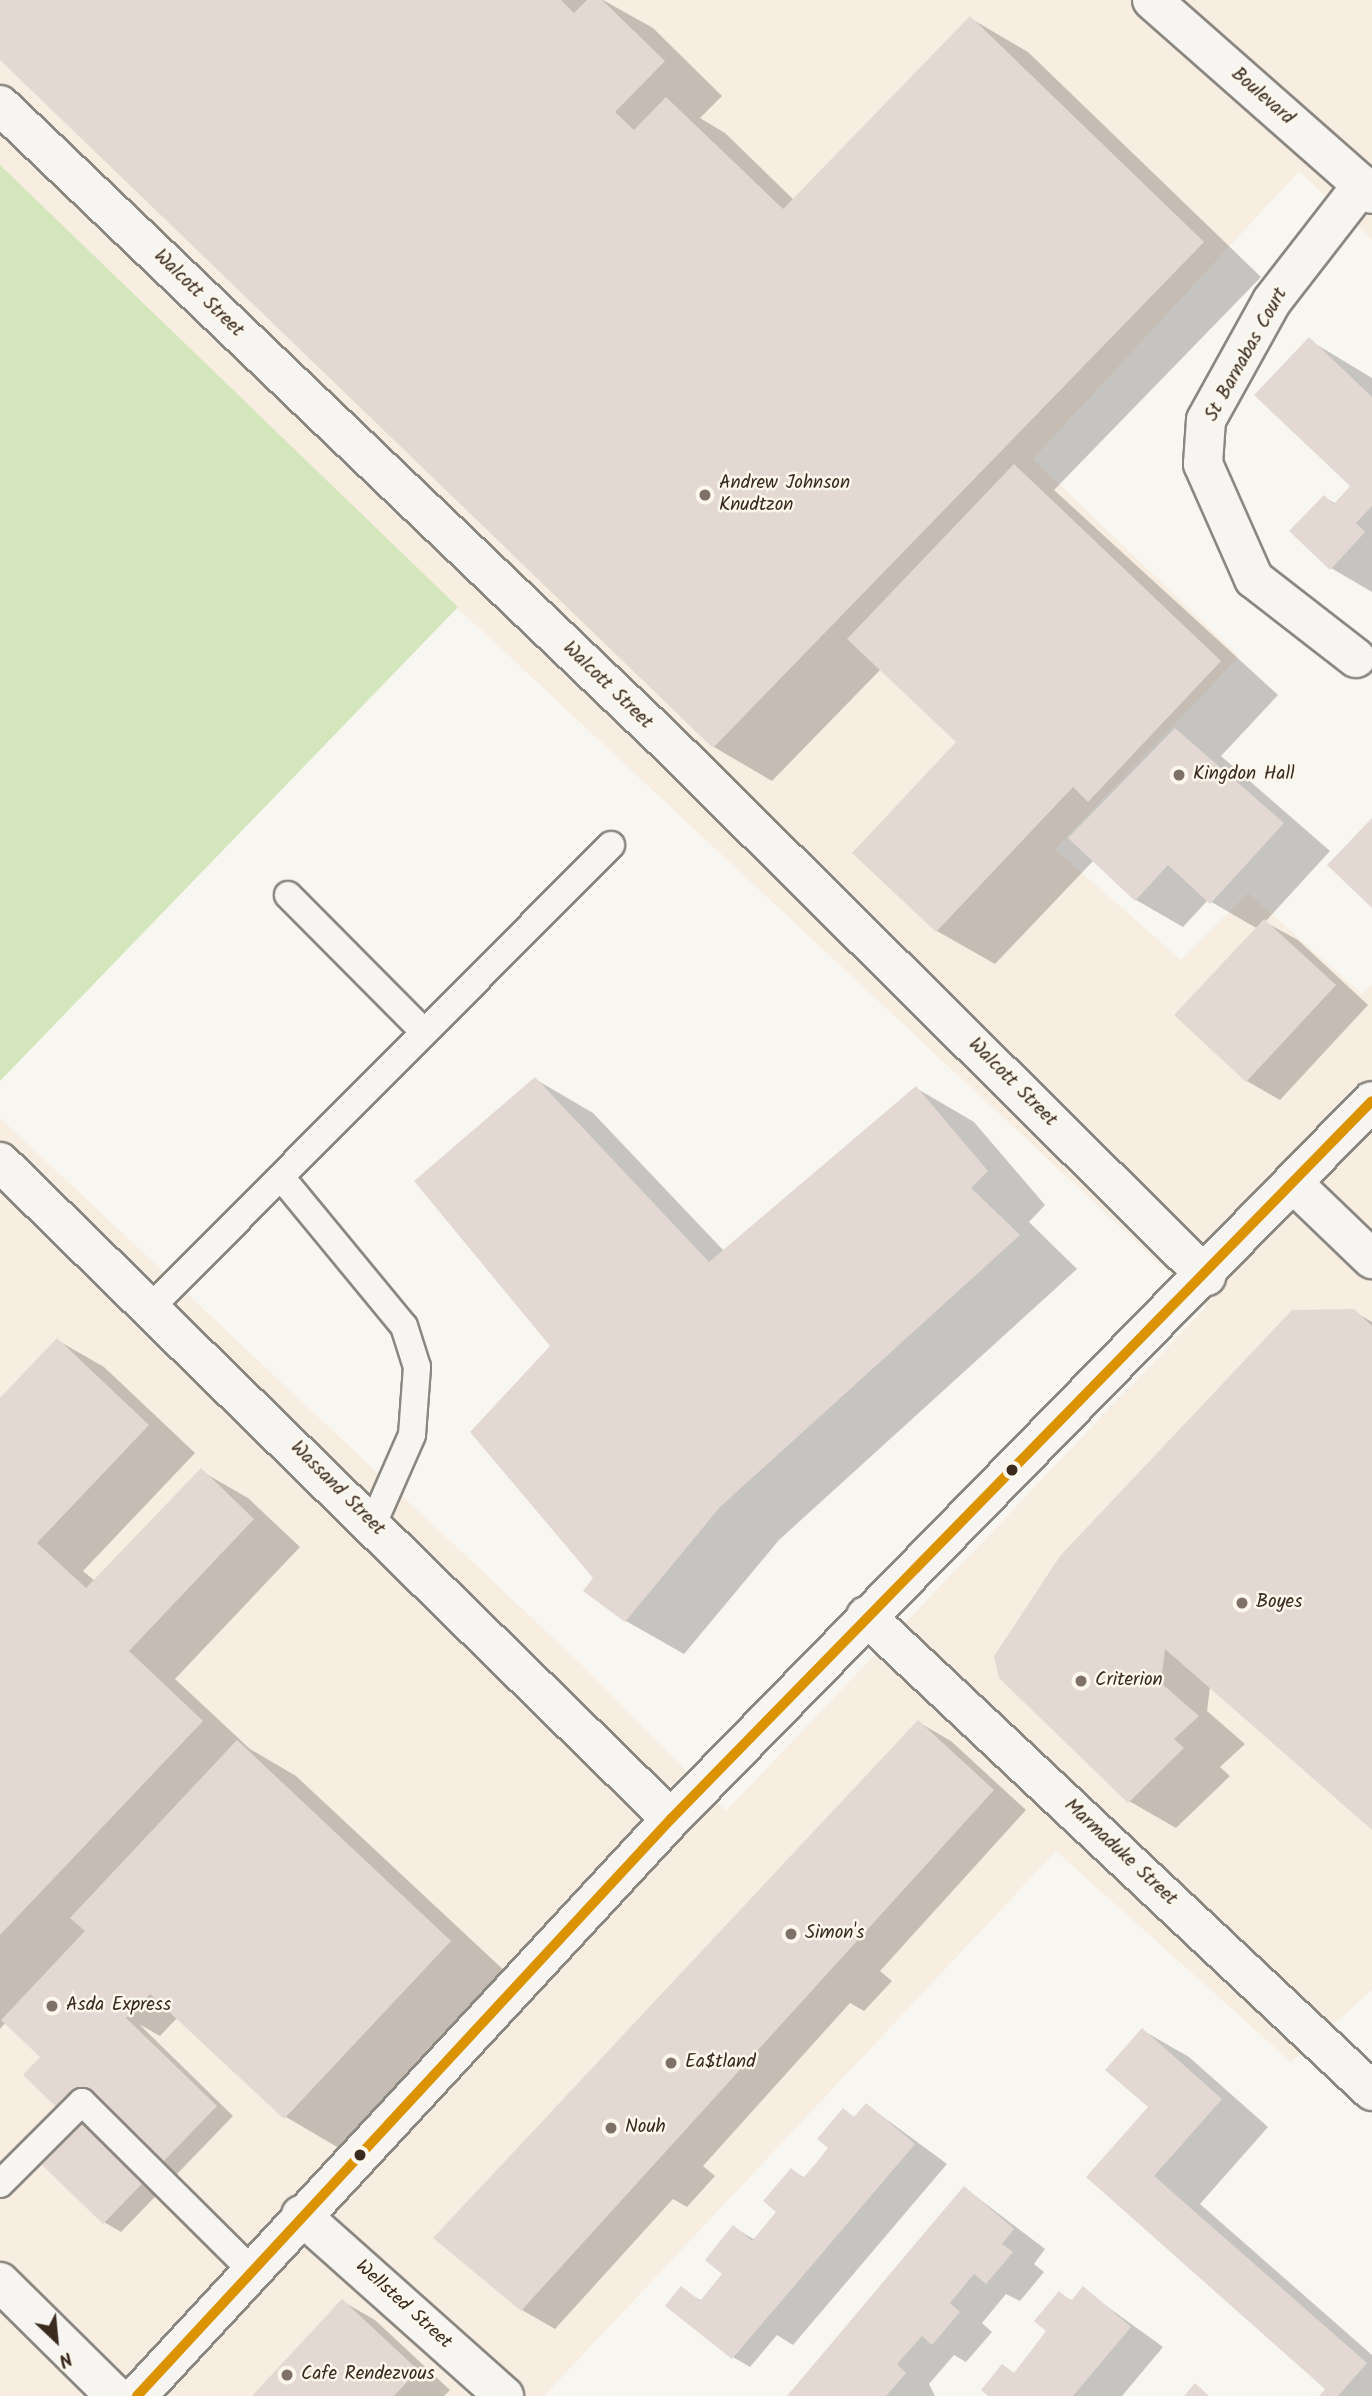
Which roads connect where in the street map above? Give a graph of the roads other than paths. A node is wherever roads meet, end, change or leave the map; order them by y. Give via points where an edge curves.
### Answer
1 (1152, 0) edge
2 (0, 105) edge
3 (1367, 189) edge
4 (1356, 658) dead end
5 (611, 845) dead end
6 (288, 895) dead end
7 (424, 1032) junction
8 (1372, 1101) edge
9 (0, 1162) edge
10 (281, 1177) junction
11 (1295, 1185) junction
12 (1372, 1259) edge
13 (1206, 1276) junction
14 (151, 1307) junction
15 (373, 1524) junction
16 (866, 1616) junction
17 (671, 1819) junction
18 (1372, 2091) edge
19 (0, 2185) edge
20 (301, 2215) junction
21 (251, 2270) junction
22 (0, 2282) edge
23 (115, 2396) edge
24 (136, 2396) edge
25 (504, 2396) edge

1 - 3 street, Boulevard
2 - 13 street, Walcott Street via 664,740
3 - 4 street, St Barnabas Court via 1272,301 1206,420 1203,464 1254,579
5 - 7 lane
6 - 7 lane
7 - 10 lane
8 - 11 street
9 - 14 street, Wassand Street
10 - 14 lane
10 - 15 lane via 404,1326 417,1367 412,1435
11 - 12 street
11 - 13 street
13 - 16 street
14 - 15 street, Wassand Street
15 - 17 street, Wassand Street
16 - 17 street
16 - 18 street, Marmaduke Street
17 - 20 street
19 - 21 lane via 82,2102
20 - 21 street
20 - 25 street, Wellsted Street
21 - 24 street
22 - 23 street

